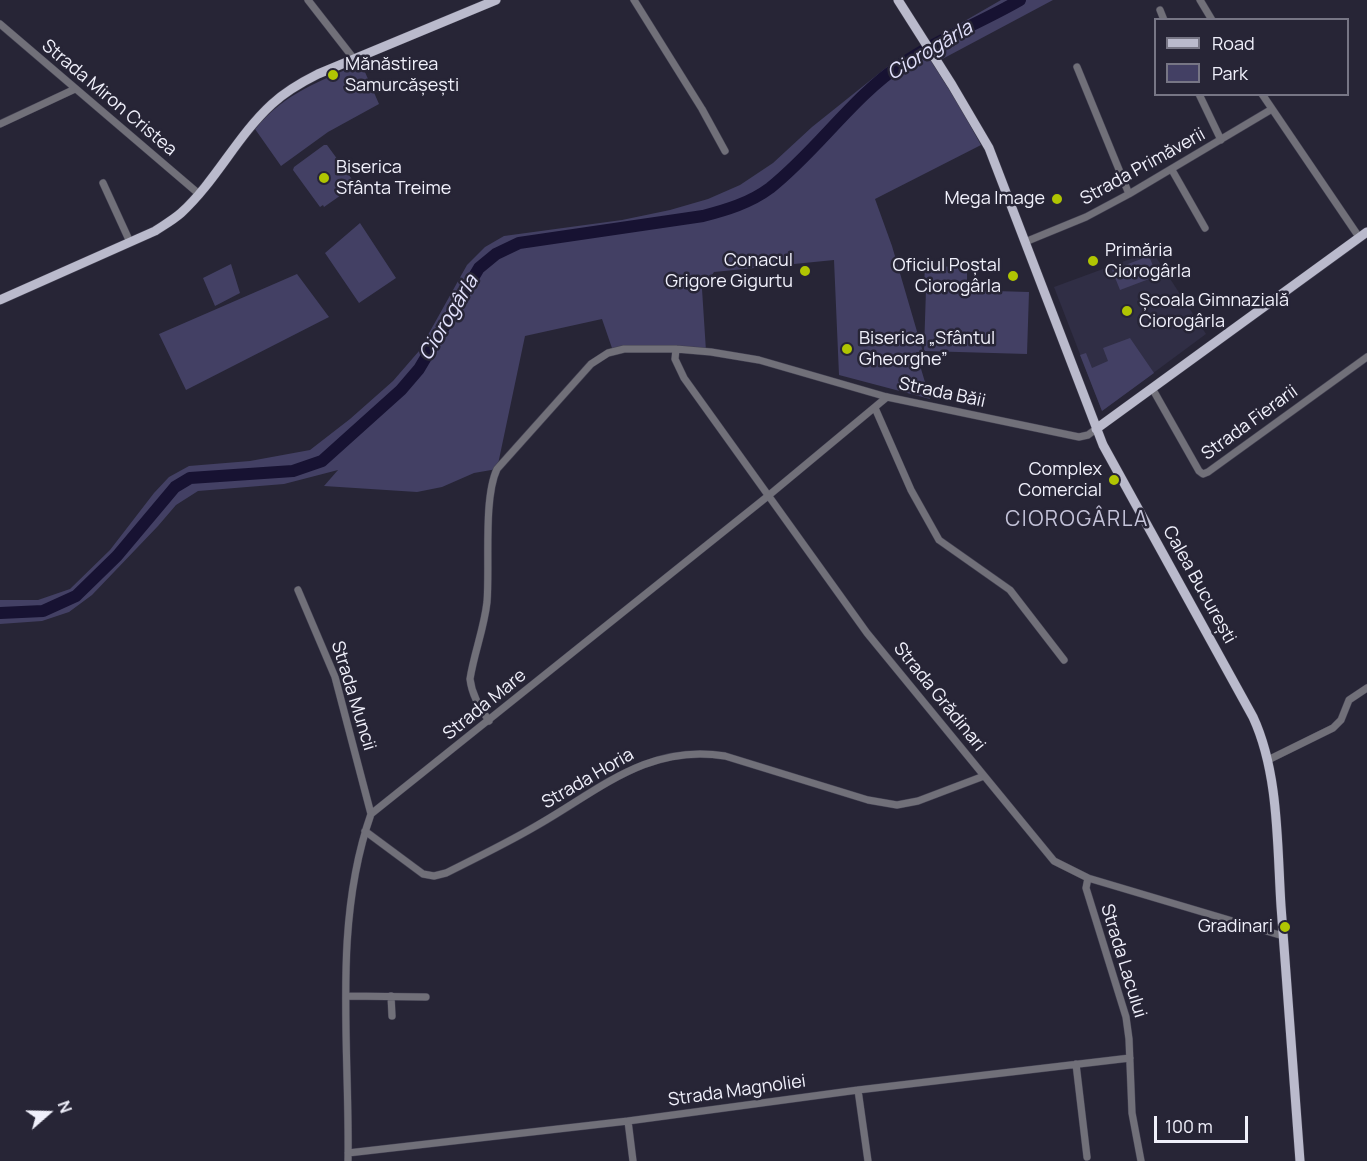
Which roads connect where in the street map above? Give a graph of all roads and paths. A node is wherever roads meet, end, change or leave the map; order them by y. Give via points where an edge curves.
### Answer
1 (308, 0) edge
2 (496, 0) edge
3 (634, 0) edge
4 (898, 0) edge
5 (1200, 0) edge
6 (1160, 10) dead end
7 (1163, 18) edge
8 (1211, 18) edge
9 (0, 24) edge
10 (354, 59) junction
11 (1077, 67) dead end
12 (75, 89) junction
13 (1200, 96) edge
14 (1263, 96) edge
15 (1272, 109) junction
16 (0, 124) edge
17 (1221, 140) junction
18 (725, 151) dead end
19 (1172, 170) junction
20 (103, 183) dead end
21 (199, 194) junction
22 (1129, 194) junction
23 (1205, 228) dead end
24 (1363, 234) edge
25 (130, 242) junction
26 (1025, 242) junction
27 (0, 300) edge
28 (676, 349) junction
29 (1367, 357) edge
30 (1152, 388) junction
31 (887, 397) junction
32 (875, 408) junction
33 (1096, 429) junction
34 (768, 496) junction
35 (298, 590) dead end
36 (1064, 660) dead end
37 (1367, 688) edge
38 (489, 721) junction
39 (1268, 760) junction
40 (984, 777) junction
41 (371, 814) junction
42 (365, 831) junction
43 (1088, 878) junction
44 (1283, 936) junction
45 (346, 996) junction
46 (392, 996) junction
47 (426, 997) dead end
48 (392, 1016) dead end
49 (1130, 1058) junction
50 (1076, 1064) junction
51 (858, 1090) junction
52 (628, 1121) junction
53 (348, 1153) junction
54 (1087, 1156) dead end
55 (348, 1161) edge
56 (633, 1161) edge
57 (868, 1161) edge
58 (1141, 1161) edge
59 (1300, 1161) edge

1 - 10 street
2 - 10 main road
3 - 18 street
4 - 26 main road, Calea București via 989,148
5 - 8 street
6 - 7 street
9 - 12 street, Strada Miron Cristea
10 - 21 main road via 308,79 272,104
11 - 22 street
12 - 16 street
12 - 21 street, Strada Miron Cristea
13 - 17 street
14 - 15 street
15 - 17 street, Strada Primăverii
15 - 24 street
17 - 19 street, Strada Primăverii
19 - 22 street, Strada Primăverii
19 - 23 street
20 - 25 street
21 - 25 main road via 173,220
22 - 26 street, Strada Primăverii
24 - 30 main road
25 - 27 main road
26 - 33 main road, Calea București
28 - 31 street, Strada Băii via 759,360
28 - 34 street, Strada Grădinari via 675,359 684,378
28 - 38 street, Strada Băii via 624,349 591,364 497,469 490,502 487,602 470,679 476,702
29 - 30 street, Strada Fierarii via 1206,473 1198,471
30 - 33 main road
31 - 32 street, Strada Mare
31 - 33 street, Strada Băii via 1079,437
32 - 34 street, Strada Mare
32 - 36 street via 911,490 939,540 1010,590
33 - 39 main road, Calea București via 1253,717
34 - 38 street, Strada Mare
34 - 40 street, Strada Grădinari via 867,633
35 - 41 street, Strada Muncii via 335,677
37 - 39 street via 1349,700 1333,728
38 - 41 street, Strada Mare
39 - 44 main road, Calea București
40 - 42 street, Strada Horia via 897,805 868,800 725,756 673,755 625,773 518,836 434,876 423,874
40 - 43 street, Strada Grădinari via 1054,861
41 - 42 street
42 - 45 street via 352,892
43 - 44 street, Strada Grădinari
43 - 49 street, Strada Lacului via 1086,888 1126,1017
44 - 59 main road, Calea București
45 - 46 street
45 - 53 street
46 - 47 street
46 - 48 street
49 - 50 street, Strada Magnoliei
49 - 58 street, Strada Lacului via 1131,1103
50 - 51 street, Strada Magnoliei
50 - 54 street
51 - 52 street, Strada Magnoliei
51 - 57 street
52 - 53 street, Strada Magnoliei
52 - 56 street
53 - 55 street

